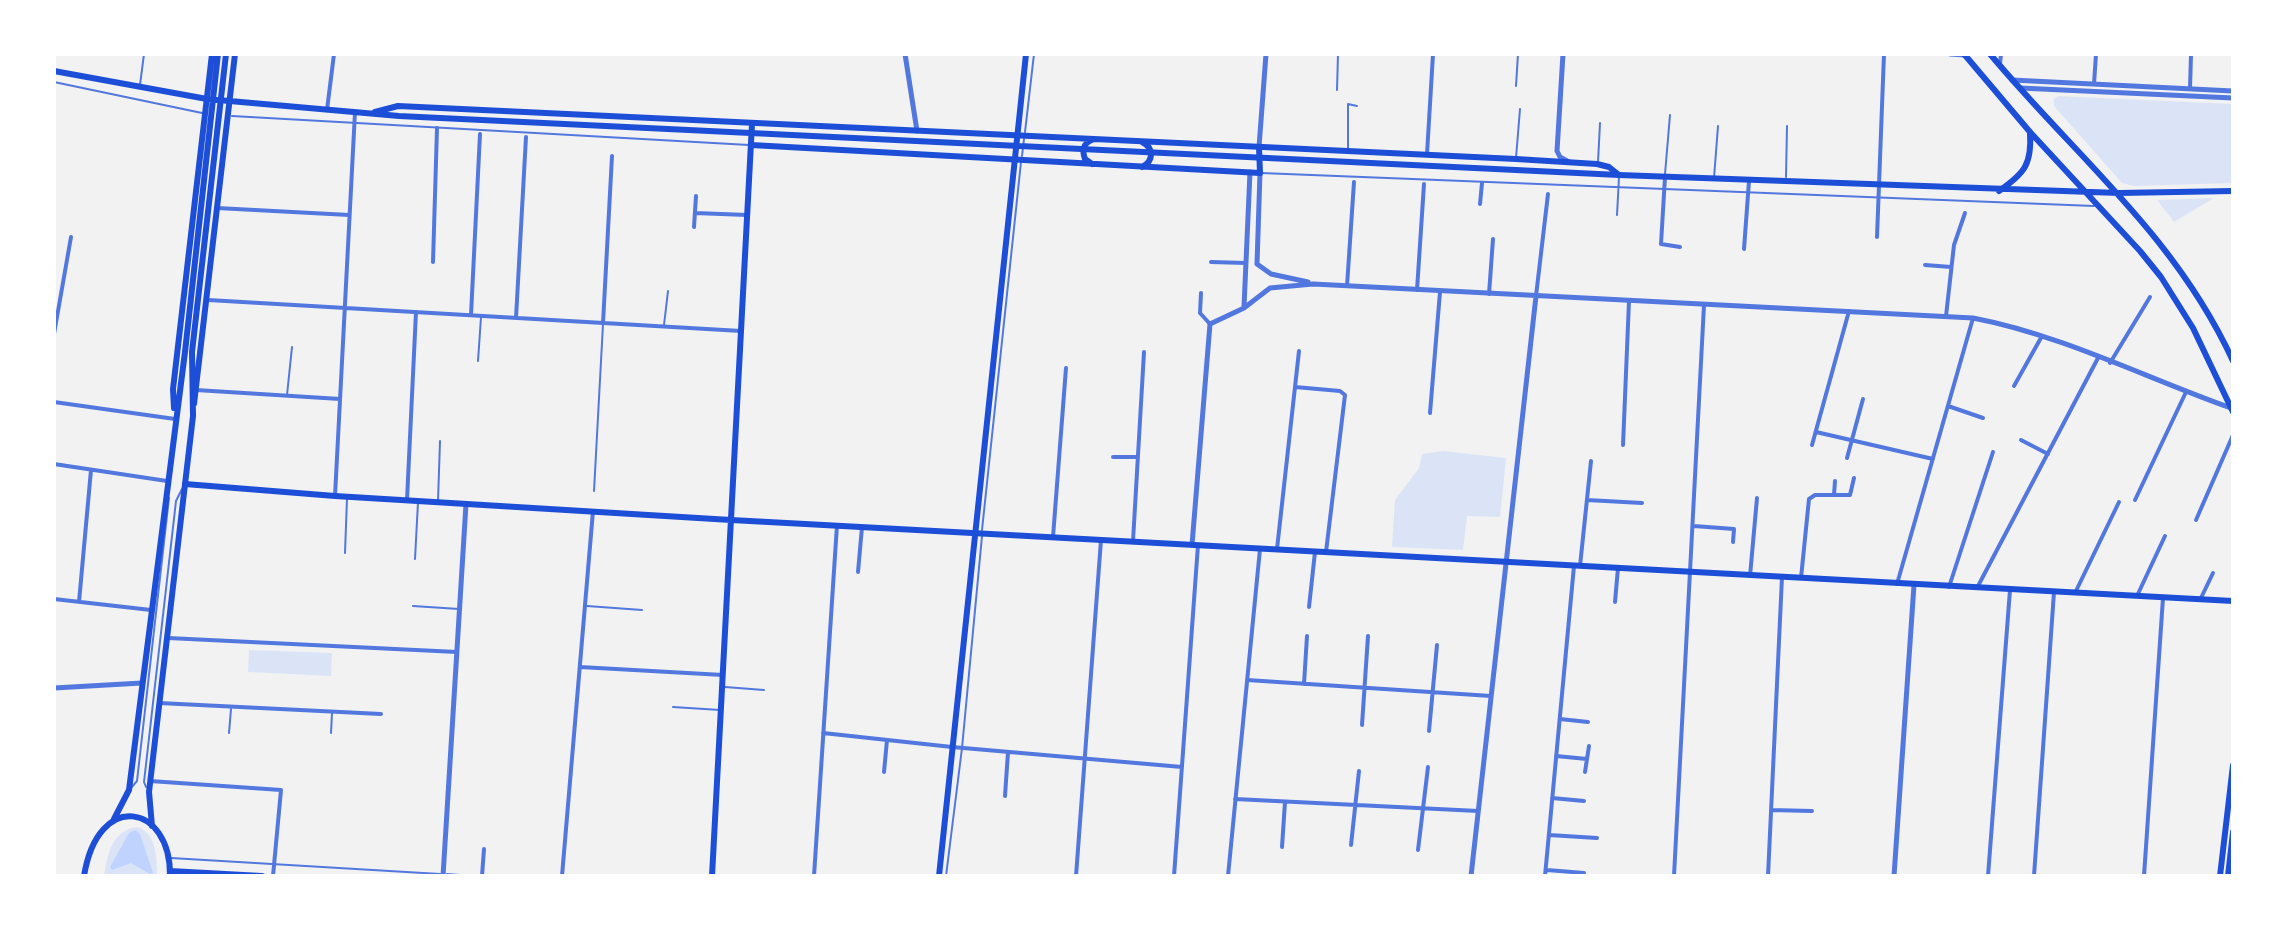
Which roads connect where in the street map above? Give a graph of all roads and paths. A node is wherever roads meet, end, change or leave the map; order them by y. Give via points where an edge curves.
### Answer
1 (144, 54) edge
2 (215, 54) edge
3 (226, 54) edge
4 (235, 54) edge
5 (334, 54) edge
6 (905, 54) edge
7 (1026, 54) edge
8 (1034, 54) edge
9 (1266, 54) edge
10 (1338, 54) edge
11 (1433, 54) edge
12 (1518, 54) edge
13 (1563, 54) edge
14 (1884, 54) edge
15 (1950, 54) edge
16 (1964, 54) edge
17 (1990, 54) edge
18 (2001, 54) edge
19 (2096, 54) edge
20 (2191, 54) edge
21 (2000, 66) junction
22 (54, 71) edge
23 (2012, 80) junction
24 (54, 82) edge
25 (1516, 86) dead end
26 (2094, 87) junction
27 (140, 88) junction
28 (2019, 88) junction
29 (1337, 90) dead end
30 (2233, 91) edge
31 (2190, 92) junction
32 (2233, 98) edge
33 (207, 99) junction
34 (229, 101) junction
35 (1357, 106) dead end
36 (1520, 109) dead end
37 (327, 110) junction
38 (355, 112) junction
39 (205, 113) junction
40 (371, 113) junction
41 (1670, 115) dead end
42 (227, 116) junction
43 (1600, 123) dead end
44 (752, 124) junction
45 (354, 125) junction
46 (1718, 126) dead end
47 (1787, 126) dead end
48 (437, 128) junction
49 (917, 131) junction
50 (2030, 132) junction
51 (480, 134) dead end
52 (1021, 136) junction
53 (526, 137) dead end
54 (1100, 140) junction
55 (1140, 142) junction
56 (751, 145) junction
57 (1259, 147) junction
58 (1348, 152) junction
59 (1427, 154) junction
60 (921, 155) junction
61 (612, 156) dead end
62 (1516, 159) junction
63 (1018, 160) junction
64 (1570, 163) junction
65 (1597, 164) junction
66 (1098, 165) junction
67 (1139, 167) junction
68 (1250, 172) junction
69 (1260, 173) junction
70 (1619, 175) junction
71 (1665, 177) junction
72 (1714, 179) junction
73 (1749, 181) junction
74 (1354, 182) dead end
75 (1786, 182) junction
76 (1482, 183) junction
77 (1424, 184) dead end
78 (1879, 186) junction
79 (1619, 188) junction
80 (1664, 190) junction
81 (1999, 191) junction
82 (2233, 191) edge
83 (1748, 193) junction
84 (2119, 193) junction
85 (1548, 194) dead end
86 (2088, 194) junction
87 (696, 196) dead end
88 (1879, 198) junction
89 (195, 199) junction
90 (1480, 204) dead end
91 (2099, 206) junction
92 (217, 208) junction
93 (193, 213) junction
94 (695, 213) junction
95 (1965, 213) dead end
96 (349, 215) junction
97 (747, 215) junction
98 (1617, 215) dead end
99 (694, 227) dead end
100 (71, 237) dead end
101 (1877, 237) dead end
102 (1493, 239) dead end
103 (1680, 247) dead end
104 (1744, 249) dead end
105 (433, 262) dead end
106 (1211, 262) dead end
107 (1246, 263) junction
108 (1925, 265) dead end
109 (1951, 267) junction
110 (1313, 284) junction
111 (1347, 286) junction
112 (1417, 290) junction
113 (668, 291) dead end
114 (1440, 292) junction
115 (1201, 293) dead end
116 (1489, 294) junction
117 (1536, 296) junction
118 (2150, 297) dead end
119 (208, 300) junction
120 (1629, 301) junction
121 (1704, 305) junction
122 (345, 308) junction
123 (1244, 308) junction
124 (1849, 311) junction
125 (416, 312) junction
126 (471, 315) junction
127 (481, 316) junction
128 (1946, 316) junction
129 (516, 318) junction
130 (1973, 318) junction
131 (603, 323) junction
132 (1210, 324) junction
133 (664, 327) junction
134 (741, 331) junction
135 (54, 334) edge
136 (2042, 336) junction
137 (292, 347) dead end
138 (1299, 351) dead end
139 (188, 352) junction
140 (1144, 352) dead end
141 (2098, 358) junction
142 (478, 361) dead end
143 (2233, 361) edge
144 (2110, 363) junction
145 (1066, 368) dead end
146 (2014, 386) dead end
147 (1295, 387) junction
148 (196, 390) junction
149 (2186, 392) junction
150 (287, 396) junction
151 (340, 399) junction
152 (1863, 399) dead end
153 (54, 402) edge
154 (1948, 406) junction
155 (2232, 410) edge
156 (1430, 413) dead end
157 (193, 416) junction
158 (1983, 418) dead end
159 (175, 419) junction
160 (1816, 432) junction
161 (2233, 435) edge
162 (1852, 440) junction
163 (2021, 440) dead end
164 (440, 441) dead end
165 (1623, 445) dead end
166 (1812, 445) dead end
167 (1993, 452) dead end
168 (2048, 454) junction
169 (1113, 457) dead end
170 (1138, 457) junction
171 (1847, 458) dead end
172 (1933, 459) junction
173 (1591, 461) dead end
174 (54, 464) edge
175 (91, 470) junction
176 (1854, 478) dead end
177 (167, 481) junction
178 (1835, 481) dead end
179 (185, 484) junction
180 (594, 491) dead end
181 (1834, 495) junction
182 (335, 496) junction
183 (348, 497) junction
184 (1757, 498) dead end
185 (407, 500) junction
186 (1587, 500) junction
187 (2135, 500) dead end
188 (418, 501) junction
189 (438, 502) junction
190 (2119, 502) dead end
191 (1642, 503) dead end
192 (466, 504) junction
193 (593, 511) junction
194 (731, 520) junction
195 (2196, 520) dead end
196 (837, 525) junction
197 (1693, 526) junction
198 (862, 527) junction
199 (978, 533) junction
200 (2165, 536) dead end
201 (1053, 537) junction
202 (1101, 540) junction
203 (1133, 542) junction
204 (1733, 542) dead end
205 (1195, 545) junction
206 (1260, 549) junction
207 (1277, 549) junction
208 (1315, 552) junction
209 (1326, 552) junction
210 (345, 553) dead end
211 (415, 559) dead end
212 (1506, 562) junction
213 (1577, 566) junction
214 (1618, 568) junction
215 (858, 572) dead end
216 (1690, 572) junction
217 (2213, 573) dead end
218 (1750, 576) junction
219 (1782, 577) junction
220 (1801, 578) junction
221 (1897, 584) junction
222 (1914, 585) junction
223 (1949, 587) junction
224 (1977, 588) junction
225 (2010, 590) junction
226 (2054, 592) junction
227 (2075, 593) junction
228 (2136, 597) junction
229 (2163, 598) junction
230 (54, 599) edge
231 (2200, 600) junction
232 (2233, 601) edge
233 (79, 602) junction
234 (1615, 602) dead end
235 (413, 606) dead end
236 (585, 606) junction
237 (1309, 607) dead end
238 (460, 609) junction
239 (151, 610) junction
240 (642, 610) dead end
241 (1307, 636) dead end
242 (1368, 636) dead end
243 (167, 638) junction
244 (1437, 645) dead end
245 (457, 652) junction
246 (580, 667) junction
247 (723, 675) junction
248 (1247, 680) junction
249 (142, 683) junction
250 (1304, 684) junction
251 (722, 687) junction
252 (54, 688) edge
253 (1364, 688) junction
254 (764, 690) dead end
255 (1433, 692) junction
256 (1491, 696) junction
257 (159, 703) junction
258 (231, 707) junction
259 (673, 707) dead end
260 (721, 710) junction
261 (332, 712) junction
262 (381, 714) dead end
263 (1560, 719) junction
264 (1588, 722) dead end
265 (1362, 725) dead end
266 (1429, 731) dead end
267 (229, 733) dead end
268 (331, 733) dead end
269 (823, 733) junction
270 (887, 740) junction
271 (1589, 746) dead end
272 (952, 747) junction
273 (962, 748) junction
274 (1008, 752) junction
275 (1556, 756) junction
276 (1085, 759) junction
277 (1587, 759) junction
278 (2233, 765) edge
279 (1182, 767) junction
280 (1428, 767) dead end
281 (1359, 771) dead end
282 (884, 772) dead end
283 (1585, 772) dead end
284 (150, 781) junction
285 (129, 790) junction
286 (149, 792) junction
287 (1005, 796) dead end
288 (1552, 798) junction
289 (1235, 799) junction
290 (1584, 801) dead end
291 (1285, 802) junction
292 (1355, 805) junction
293 (1424, 808) junction
294 (1771, 810) junction
295 (1478, 811) junction
296 (1812, 811) dead end
297 (114, 819) junction
298 (152, 826) junction
299 (2233, 832) edge
300 (1549, 835) junction
301 (1597, 838) dead end
302 (1351, 845) dead end
303 (1282, 847) dead end
304 (484, 849) dead end
305 (1418, 850) dead end
306 (168, 858) junction
307 (275, 864) junction
308 (170, 873) edge
309 (1545, 873) edge
310 (1584, 873) dead end
311 (443, 875) edge
312 (84, 876) edge
313 (262, 876) edge
314 (273, 876) edge
315 (473, 876) edge
316 (482, 876) edge
317 (562, 876) edge
318 (712, 876) edge
319 (814, 876) edge
320 (939, 876) edge
321 (946, 876) edge
322 (1076, 876) edge
323 (1174, 876) edge
324 (1228, 876) edge
325 (1471, 876) edge
326 (1674, 876) edge
327 (1768, 876) edge
328 (1894, 876) edge
329 (1988, 876) edge
330 (2034, 876) edge
331 (2144, 876) edge
332 (2220, 876) edge
333 (2228, 876) edge

1 - 27 lane
2 - 33 main road
2 - 139 main road
3 - 139 main road
4 - 34 main road
5 - 37 street
6 - 49 street
7 - 52 main road
8 - 52 lane
9 - 57 street
10 - 29 lane
11 - 59 street
12 - 25 lane
13 - 64 street via 1557,151
14 - 78 street
15 - 16 street
16 - 50 main road
17 - 21 main road
18 - 21 street
19 - 26 street
20 - 31 street
21 - 23 main road
22 - 27 main road
23 - 26 street
23 - 28 main road
24 - 39 lane
26 - 28 street
26 - 31 street
27 - 33 main road
28 - 84 main road
30 - 31 street
31 - 32 street
33 - 34 main road
33 - 39 main road
34 - 37 main road
34 - 42 main road
35 - 58 lane via 1348,104
36 - 62 lane
37 - 38 main road
38 - 40 main road
38 - 45 street
39 - 42 lane
39 - 89 main road
40 - 44 main road via 398,106
40 - 70 main road
41 - 71 lane
42 - 45 lane
42 - 92 main road
43 - 65 lane
44 - 49 main road
44 - 56 main road
45 - 48 lane
45 - 96 street
46 - 72 lane
47 - 75 lane
48 - 56 lane
48 - 105 street
49 - 52 main road
49 - 60 main road
50 - 81 main road via 2025,168
50 - 86 main road
51 - 126 street
52 - 54 main road
52 - 63 main road
53 - 129 street
54 - 55 main road
54 - 66 main road via 1087,142 1083,150 1088,162
55 - 57 main road
55 - 67 main road via 1151,154
56 - 60 main road
56 - 97 main road
57 - 58 main road
57 - 68 main road
57 - 69 main road
58 - 59 main road
59 - 62 main road
60 - 63 main road
61 - 131 street
62 - 64 main road
63 - 66 main road
63 - 199 main road
64 - 65 main road
65 - 70 main road
66 - 67 main road
67 - 68 main road
68 - 69 main road
68 - 107 street
69 - 76 lane
69 - 110 street via 1257,264 1271,274
70 - 71 main road
70 - 79 lane
71 - 72 main road
71 - 80 street
72 - 73 main road
73 - 75 main road
73 - 83 street
74 - 111 street
75 - 78 main road
76 - 79 lane
76 - 90 street
77 - 112 street
78 - 81 main road
78 - 88 street
79 - 80 lane
79 - 98 lane
80 - 83 lane
80 - 103 street via 1661,244
81 - 86 main road
82 - 84 main road
83 - 88 lane
83 - 104 street
84 - 86 main road
84 - 143 main road via 2182,273
85 - 117 street
86 - 91 main road
87 - 94 street
88 - 91 lane
88 - 101 street
89 - 92 main road
89 - 93 main road
91 - 155 main road via 2174,296
92 - 93 main road
92 - 96 street
92 - 119 main road
93 - 159 main road via 173,389
94 - 97 street
94 - 99 street
95 - 109 street
96 - 122 street
97 - 134 main road
100 - 135 street
102 - 116 street
106 - 107 street
107 - 123 street
108 - 109 street
109 - 128 street
110 - 111 street
110 - 123 street via 1270,288
111 - 112 street
112 - 114 street
113 - 133 lane
114 - 116 street
114 - 156 street
115 - 132 street via 1200,313
116 - 117 street
117 - 120 street
117 - 212 street
118 - 144 street
119 - 122 street
119 - 148 main road
120 - 121 street
120 - 165 street
121 - 124 street
121 - 197 street
122 - 125 street
122 - 151 street
123 - 132 street
124 - 128 street
124 - 160 street
125 - 126 street
125 - 185 street
126 - 127 street
127 - 129 street
127 - 142 lane
128 - 130 street
129 - 131 street
130 - 136 street
130 - 154 street
131 - 133 street
131 - 180 lane
132 - 205 street
133 - 134 street
134 - 194 main road
136 - 141 street
136 - 146 street
137 - 150 lane
138 - 147 street
139 - 157 main road
139 - 159 main road
140 - 170 street
141 - 144 street
141 - 168 street
144 - 149 street
145 - 201 street
147 - 207 street
147 - 209 street via 1345,395
148 - 150 street
148 - 157 main road
149 - 155 street
149 - 187 street
150 - 151 street
151 - 182 street
152 - 162 street
153 - 159 street
154 - 158 street
154 - 172 street
157 - 179 main road
159 - 177 main road
160 - 162 street
160 - 166 street
161 - 195 street
162 - 171 street
162 - 172 street
163 - 168 street
164 - 189 lane
167 - 223 street
168 - 224 street
169 - 170 street
170 - 203 street
172 - 221 street
173 - 186 street
174 - 175 street
175 - 177 street
175 - 233 street
176 - 181 street via 1850,495
177 - 179 main road
177 - 239 main road
177 - 285 lane via 170,500 137,781
178 - 181 street
179 - 182 main road
179 - 243 main road
179 - 286 lane via 176,501 144,782
181 - 220 street via 1809,499
182 - 183 main road
183 - 185 main road
183 - 210 lane
184 - 218 street
185 - 188 main road
186 - 191 street
186 - 213 street
188 - 189 main road
188 - 211 lane
189 - 192 main road
190 - 227 street
192 - 193 main road
192 - 238 street
193 - 194 main road
193 - 236 street
194 - 196 main road
194 - 247 main road
196 - 198 main road
196 - 269 street
197 - 204 street via 1734,529
197 - 216 street
198 - 199 main road
198 - 215 street
199 - 201 main road
199 - 272 main road
199 - 273 lane
200 - 228 street
201 - 202 main road
202 - 203 main road
202 - 276 street
203 - 205 main road
205 - 206 main road
205 - 279 street
206 - 207 main road
206 - 248 street
207 - 208 main road
208 - 209 main road
208 - 237 street
209 - 212 main road
212 - 213 main road
212 - 256 street
213 - 214 main road
213 - 263 street
214 - 216 main road
214 - 234 street
216 - 218 main road
216 - 326 street
217 - 231 street
218 - 219 main road
219 - 220 main road
219 - 294 street
220 - 221 main road
221 - 222 main road
222 - 223 main road
222 - 328 street
223 - 224 main road
224 - 225 main road
225 - 226 main road
225 - 329 street
226 - 227 main road
226 - 330 street
227 - 228 main road
228 - 229 main road
229 - 231 main road
229 - 331 street
230 - 233 street
231 - 232 main road
233 - 239 street
235 - 238 lane
236 - 240 lane
236 - 246 street
238 - 245 street
239 - 249 main road
241 - 250 street
242 - 253 street
243 - 245 street
243 - 257 main road
244 - 255 street
245 - 311 street
246 - 247 street
246 - 317 street
247 - 251 main road
248 - 250 street
248 - 289 street
249 - 252 street
249 - 285 main road
250 - 253 street
251 - 254 lane
251 - 260 main road
253 - 255 street
253 - 265 street
255 - 256 street
255 - 266 street
256 - 295 street
257 - 258 street
257 - 284 main road
258 - 261 street
258 - 267 lane
259 - 260 lane
260 - 318 main road
261 - 262 street
261 - 268 lane
263 - 264 street
263 - 275 street
269 - 270 street
269 - 319 street
270 - 272 street
270 - 282 street
271 - 277 street
272 - 273 street
272 - 320 main road
273 - 274 street
273 - 321 lane
274 - 276 street
274 - 287 street
275 - 277 street
275 - 288 street
276 - 279 street
276 - 322 street
277 - 283 street
278 - 332 main road
279 - 323 street
280 - 293 street
281 - 292 street
284 - 286 main road
284 - 307 street via 281,790
285 - 297 main road
286 - 298 main road
288 - 290 street
288 - 300 street
289 - 291 street
289 - 324 street
291 - 292 street
291 - 303 street
292 - 293 street
292 - 302 street
293 - 295 street
293 - 305 street
294 - 296 street
294 - 327 street
295 - 325 street
297 - 298 main road via 135,817
297 - 312 main road via 94,841
298 - 306 main road
299 - 333 main road
300 - 301 street
300 - 309 street
304 - 316 street
306 - 307 lane
306 - 308 main road
307 - 311 lane
307 - 314 street
308 - 313 main road
309 - 310 street
311 - 315 lane

